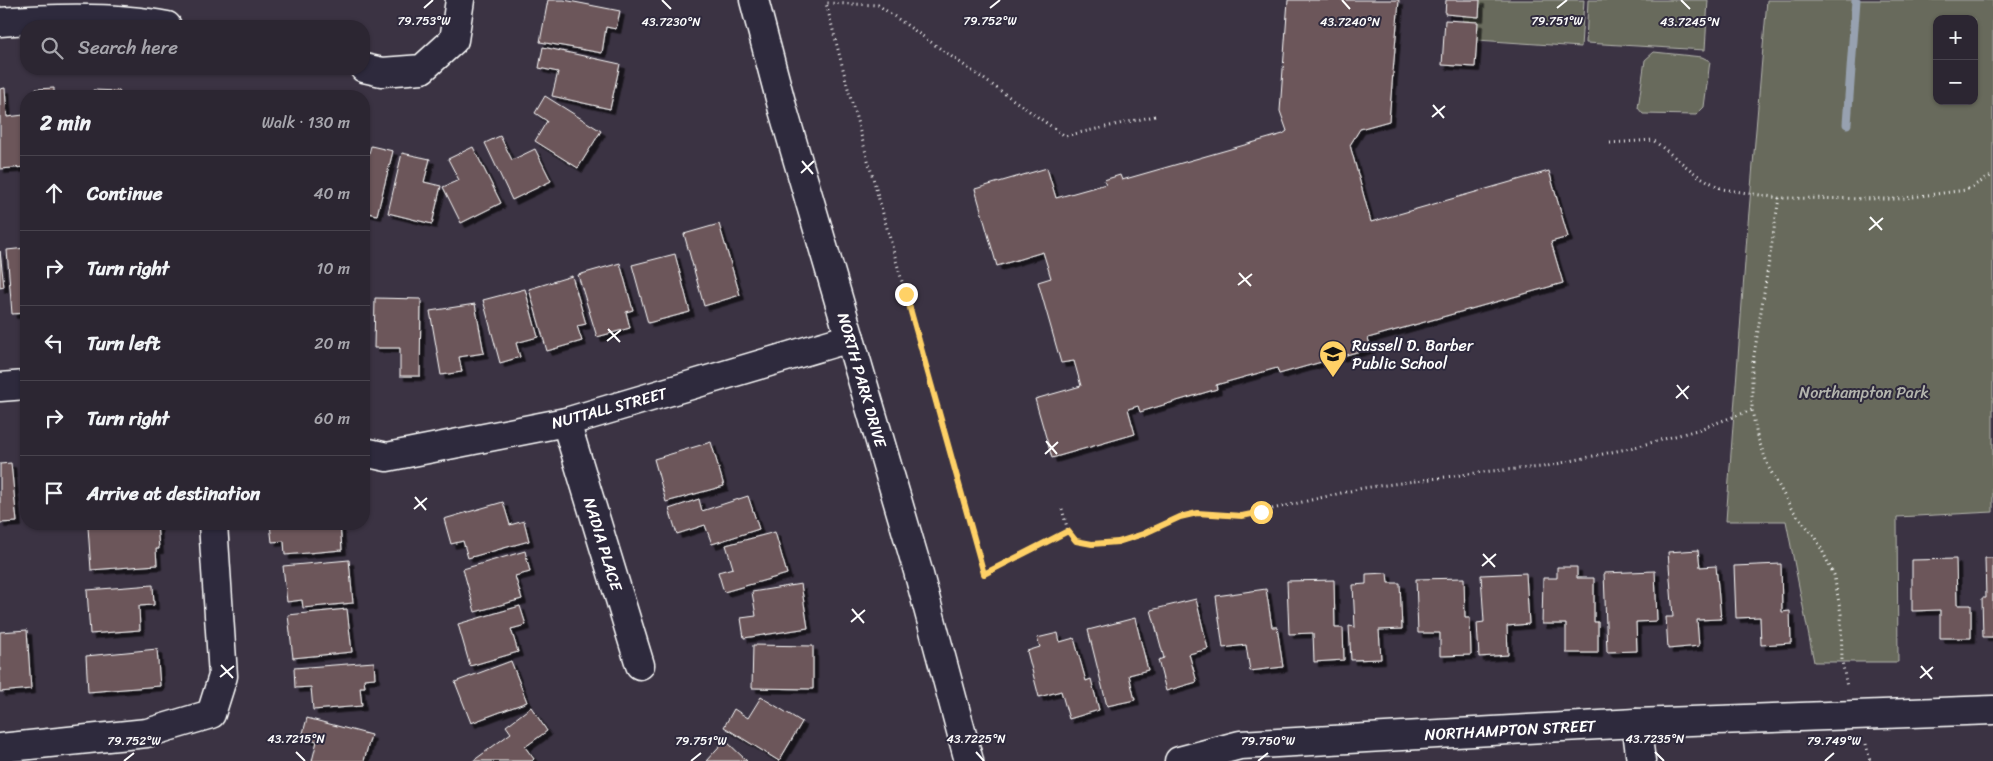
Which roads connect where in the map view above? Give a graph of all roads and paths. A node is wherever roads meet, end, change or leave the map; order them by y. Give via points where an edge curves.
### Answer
1 (460, 0) edge
2 (754, 0) edge
3 (20, 20) edge
4 (21, 20) edge
5 (107, 20) edge
6 (0, 22) edge
7 (370, 69) edge
8 (1156, 116) dead end
9 (1610, 143) dead end
10 (1993, 175) edge
11 (1779, 198) junction
12 (850, 338) junction
13 (20, 385) edge
14 (0, 387) edge
15 (1752, 410) junction
16 (566, 422) junction
17 (370, 454) edge
18 (1062, 509) dead end
19 (213, 530) edge
20 (1068, 531) junction
21 (640, 666) dead end
22 (1993, 710) edge
23 (1852, 715) junction
24 (1636, 723) junction
25 (0, 748) edge
26 (969, 761) edge
27 (1180, 761) edge
28 (1641, 761) edge

1 - 7 street via 454,40 422,68 382,72
2 - 12 street, NORTH PARK DRIVE
3 - 6 street
4 - 5 street
8 - 20 path via 1065,136 878,5 826,3 984,574
9 - 11 path via 1653,140 1697,175 1722,189
10 - 11 path via 1966,190 1898,199
11 - 15 path via 1752,368
12 - 16 street, NUTTALL STREET
12 - 26 street, NORTH PARK DRIVE
13 - 14 street
15 - 20 path via 1635,447 1544,467 1363,488 1242,516 1197,513 1118,542 1092,544 1076,541
15 - 23 path via 1757,436 1769,468 1791,508 1816,538 1834,575 1841,614 1842,661
16 - 17 street, NUTTALL STREET via 387,458
16 - 21 street, NADIA PLACE
18 - 20 path
19 - 25 street via 223,676 211,714 147,733
22 - 23 street, NORTHAMPTON STREET
23 - 24 street, NORTHAMPTON STREET
24 - 27 street, NORTHAMPTON STREET via 1240,746
24 - 28 street

